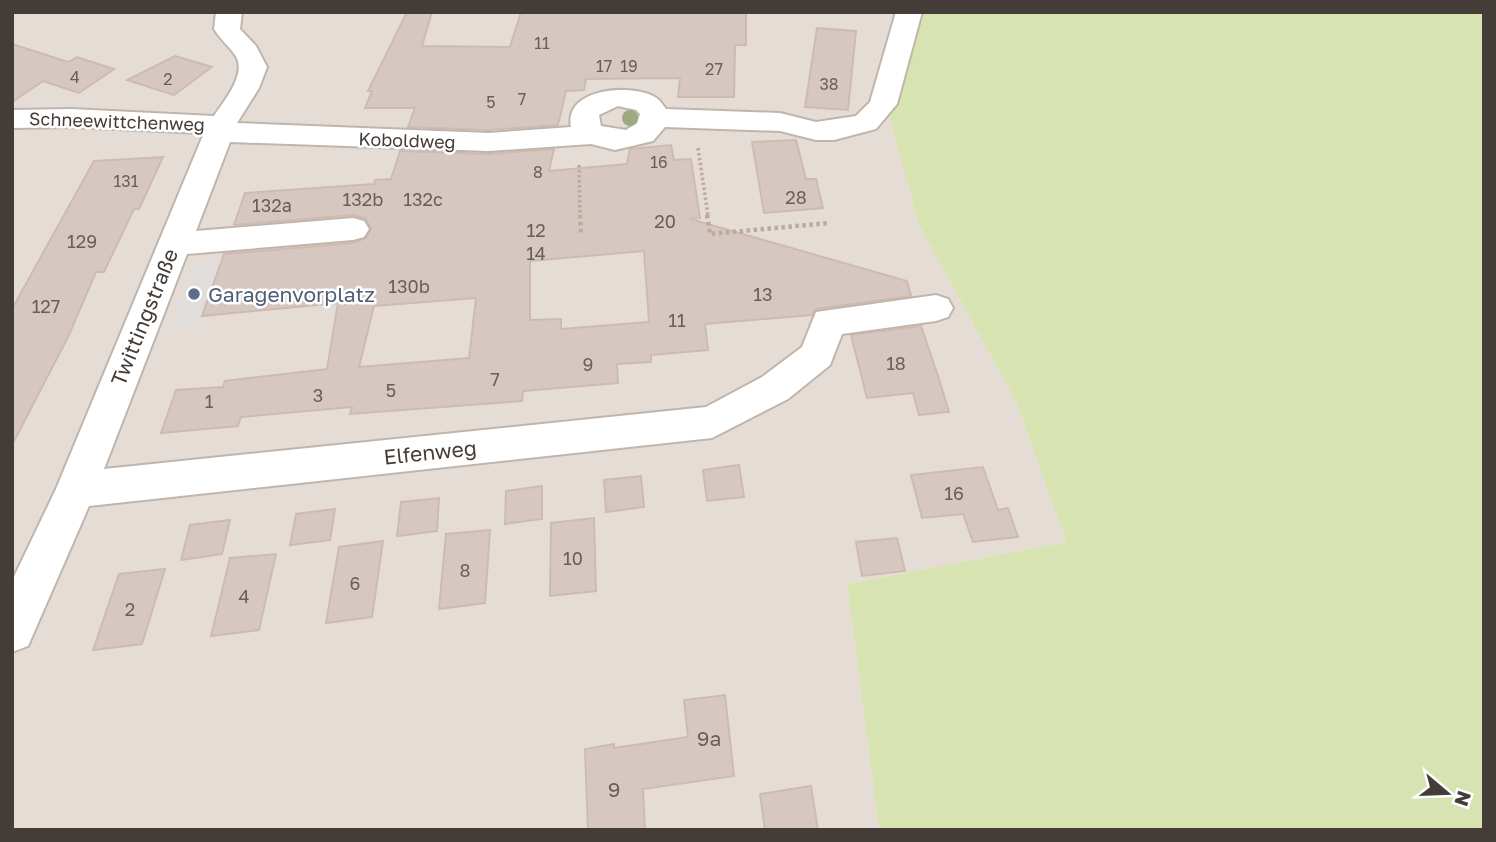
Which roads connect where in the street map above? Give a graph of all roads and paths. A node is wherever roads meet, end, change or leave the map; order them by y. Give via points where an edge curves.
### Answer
1 (229, 12) edge
2 (909, 12) edge
3 (654, 118) junction
4 (12, 119) edge
5 (695, 119) junction
6 (221, 128) junction
7 (586, 136) junction
8 (828, 223) dead end
9 (353, 229) dead end
10 (581, 234) dead end
11 (173, 244) junction
12 (936, 309) dead end
13 (76, 490) junction
14 (12, 630) edge

1 - 6 street, Twittingstraße via 226,32 253,64 252,74
2 - 5 street via 883,104 866,123 816,131 780,122
3 - 5 street
3 - 7 street, Koboldweg via 649,129 634,138 621,141
3 - 7 street via 652,108 635,98 606,99 588,110 583,119
4 - 6 street, Schneewittchenweg via 71,118
5 - 8 path via 710,234
6 - 7 street, Koboldweg via 424,142
6 - 11 street, Twittingstraße
7 - 10 path
9 - 11 street
11 - 13 street, Twittingstraße
12 - 13 street, Elfenweg via 828,322 817,355 775,388 712,422
13 - 14 street, Twittingstraße

